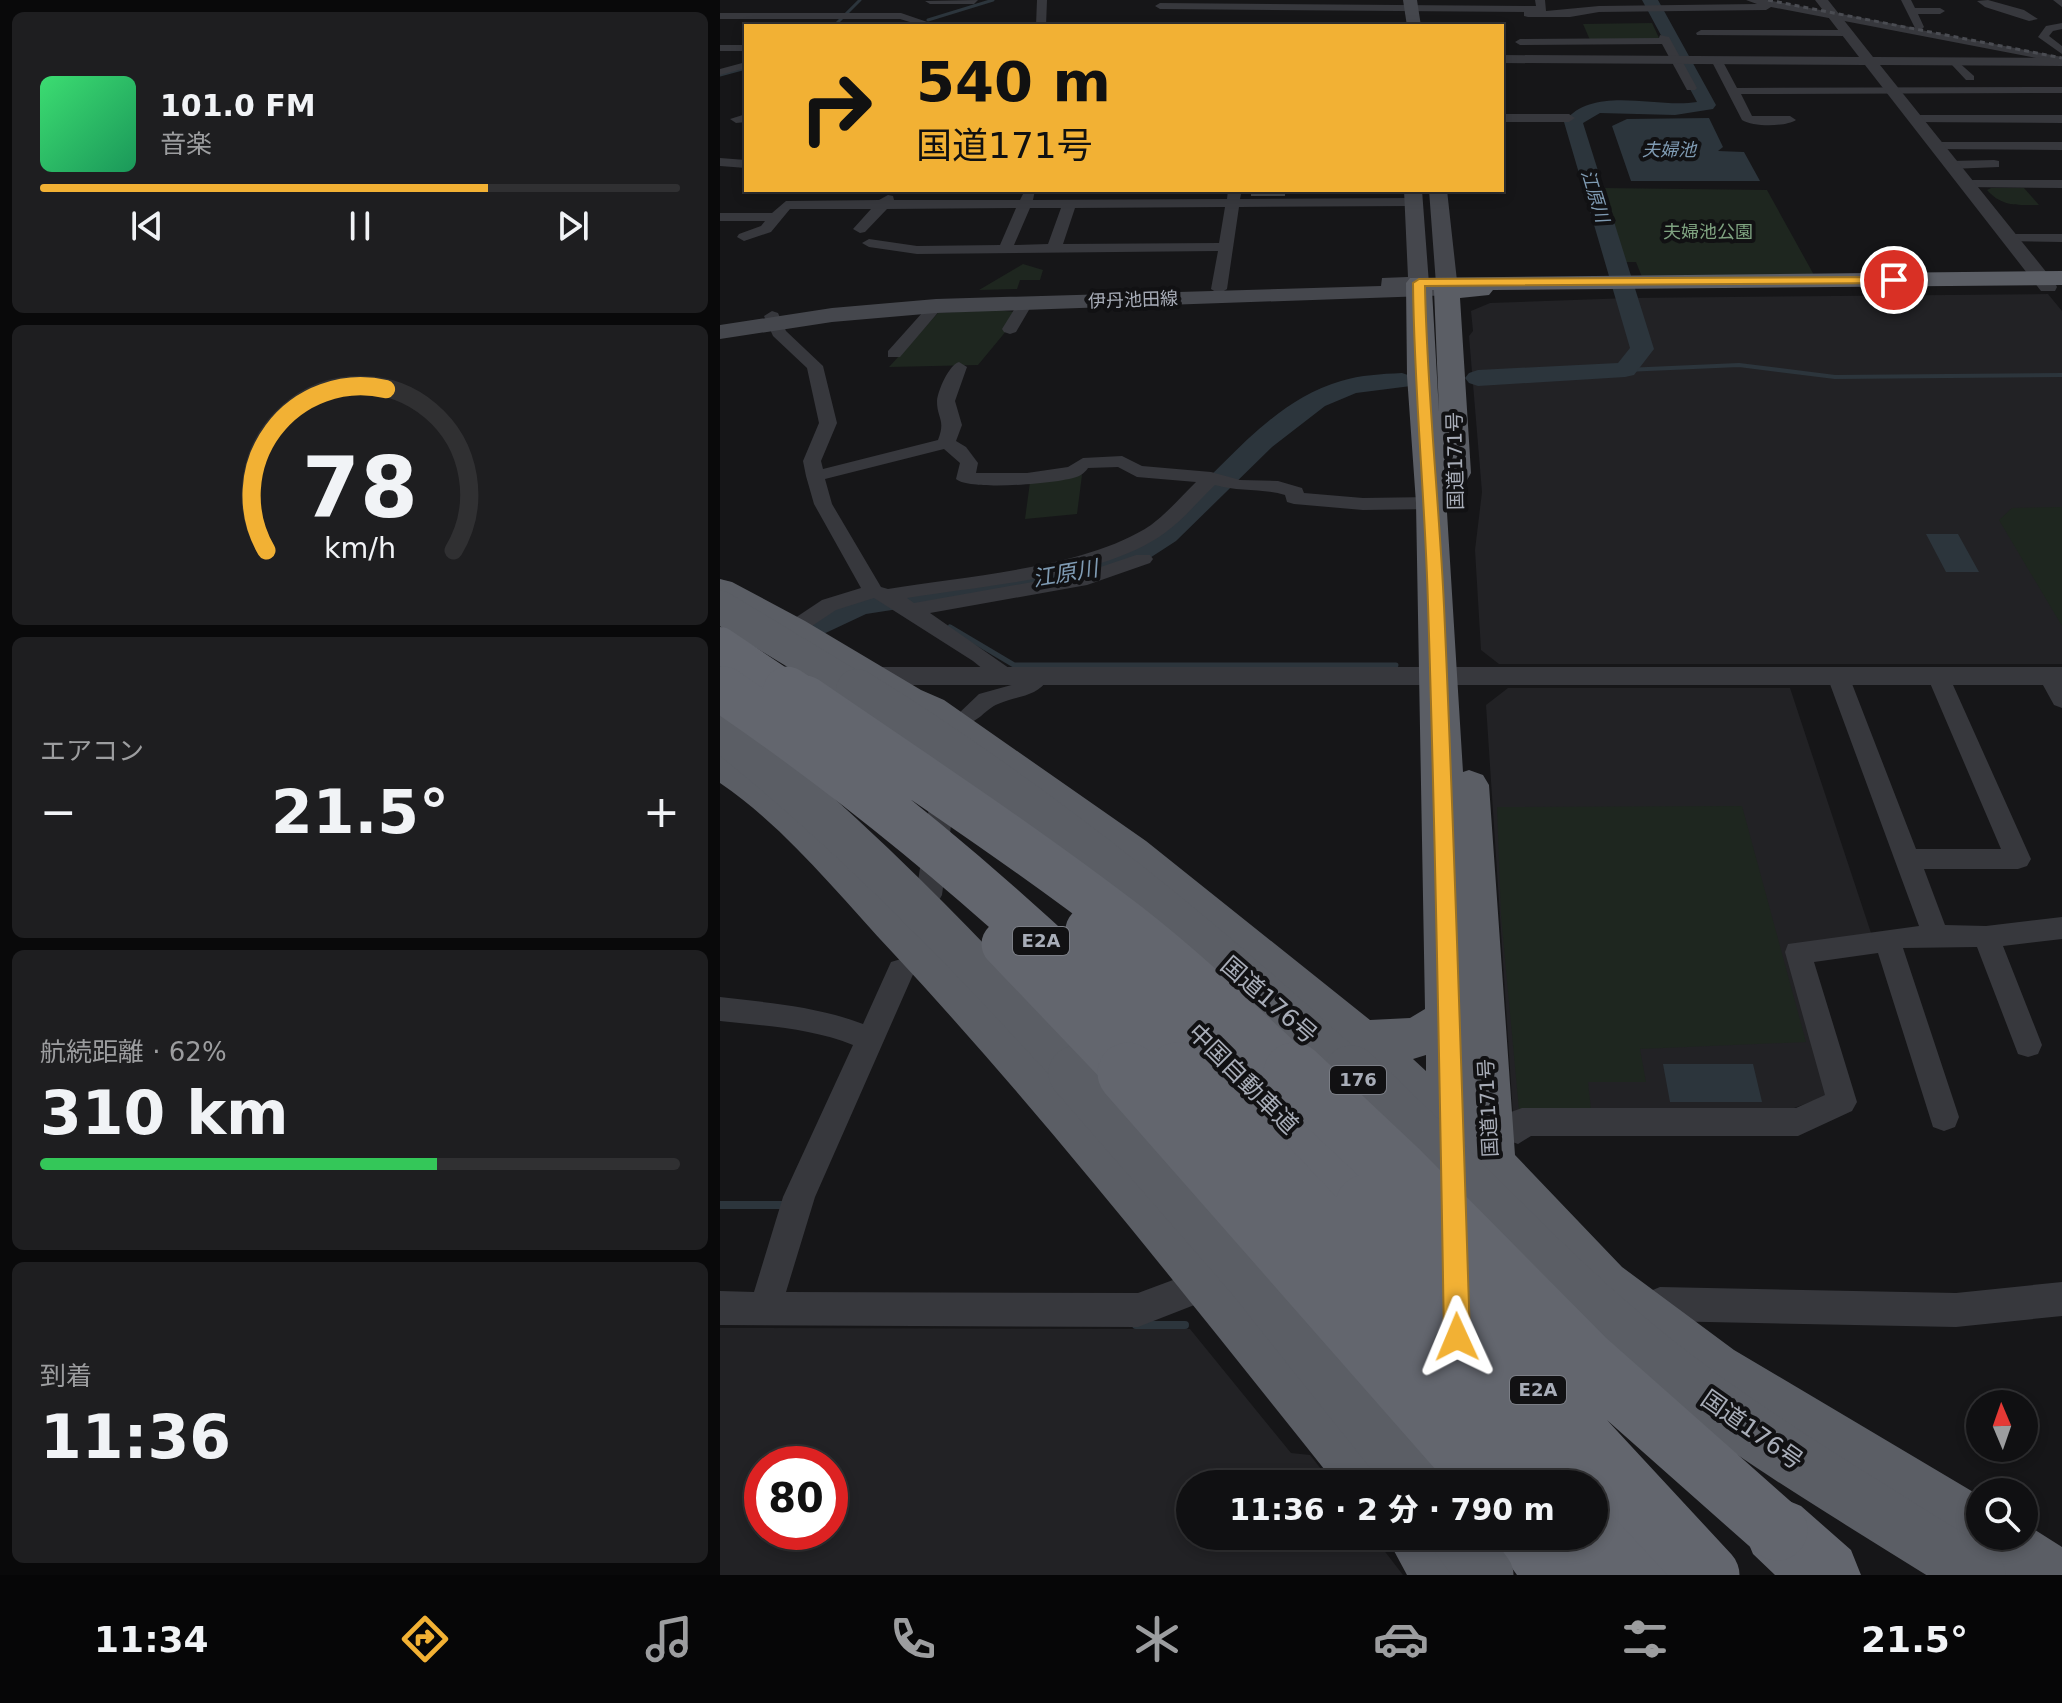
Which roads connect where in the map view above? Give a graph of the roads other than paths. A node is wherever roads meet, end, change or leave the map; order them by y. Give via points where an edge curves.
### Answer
1 (819, 0) edge
2 (864, 0) edge
3 (931, 0) edge
4 (1042, 0) edge
5 (1540, 0) edge
6 (1553, 0) edge
7 (1751, 0) edge
8 (1981, 0) edge
9 (974, 1) edge
10 (1973, 1) edge
11 (1782, 2) edge
12 (1406, 4) edge
13 (1516, 4) edge
14 (1698, 4) edge
15 (1908, 6) edge
16 (1161, 8) edge
17 (1266, 8) edge
18 (1291, 8) edge
19 (1827, 8) edge
20 (1465, 9) junction
21 (1940, 11) dead end
22 (742, 14) junction
23 (1557, 14) junction
24 (799, 15) junction
25 (720, 16) edge
26 (845, 16) junction
27 (868, 16) junction
28 (915, 18) junction
29 (2033, 19) junction
30 (1654, 20) edge
31 (2007, 20) dead end
32 (782, 24) edge
33 (833, 24) edge
34 (860, 24) edge
35 (929, 24) edge
36 (1041, 24) edge
37 (1403, 24) edge
38 (1413, 24) edge
39 (1499, 24) edge
40 (1505, 26) joint
41 (1919, 27) junction
42 (2054, 27) edge
43 (722, 32) edge
44 (1701, 33) dead end
45 (1846, 33) junction
46 (1932, 36) junction
47 (1520, 42) junction
48 (720, 48) edge
49 (744, 48) edge
50 (1504, 59) edge
51 (1524, 59) junction
52 (1681, 59) junction
53 (1717, 60) junction
54 (2061, 61) edge
55 (1870, 63) junction
56 (1937, 63) junction
57 (1956, 63) junction
58 (744, 66) edge
59 (720, 72) edge
60 (1970, 78) dead end
61 (1691, 88) dead end
62 (2062, 90) edge
63 (1734, 91) junction
64 (1892, 91) junction
65 (1781, 104) dead end
66 (1740, 105) junction
67 (1504, 118) edge
68 (1569, 118) dead end
69 (1915, 119) junction
70 (2062, 119) edge
71 (1790, 120) dead end
72 (1962, 135) dead end
73 (1932, 141) junction
74 (2043, 146) junction
75 (2062, 146) edge
76 (720, 162) edge
77 (2060, 163) edge
78 (744, 164) edge
79 (1994, 164) dead end
80 (1951, 165) junction
81 (1967, 184) junction
82 (2062, 184) edge
83 (833, 192) edge
84 (894, 192) edge
85 (1438, 192) edge
86 (1235, 196) edge
87 (1413, 196) edge
88 (1028, 197) edge
89 (1070, 203) junction
90 (915, 204) junction
91 (826, 205) junction
92 (883, 205) junction
93 (720, 217) edge
94 (776, 217) junction
95 (817, 219) dead end
96 (900, 222) dead end
97 (860, 229) dead end
98 (744, 237) dead end
99 (2009, 238) junction
100 (2062, 238) edge
101 (869, 243) dead end
102 (1226, 247) junction
103 (1054, 248) junction
104 (1005, 249) junction
105 (2053, 283) edge
106 (1219, 289) junction
107 (1430, 291) junction
108 (1025, 303) junction
109 (936, 306) junction
110 (772, 320) junction
111 (720, 325) edge
112 (1010, 329) dead end
113 (720, 332) edge
114 (894, 354) dead end
115 (959, 367) dead end
116 (946, 443) junction
117 (815, 476) junction
118 (1211, 478) junction
119 (1432, 503) junction
120 (1143, 559) dead end
121 (720, 590) edge
122 (893, 600) junction
123 (720, 607) edge
124 (793, 629) junction
125 (720, 645) edge
126 (720, 676) edge
127 (869, 676) junction
128 (1838, 676) junction
129 (1938, 676) junction
130 (1449, 677) junction
131 (1008, 678) junction
132 (1038, 678) junction
133 (2058, 684) edge
134 (760, 698) edge
135 (967, 716) dead end
136 (948, 760) dead end
137 (720, 763) edge
138 (1907, 859) junction
139 (929, 895) dead end
140 (2062, 928) edge
141 (1936, 935) junction
142 (1986, 937) junction
143 (1887, 939) junction
144 (901, 970) dead end
145 (720, 1009) edge
146 (1447, 1021) junction
147 (869, 1039) junction
148 (1361, 1041) junction
149 (2028, 1045) dead end
150 (1944, 1117) dead end
151 (1452, 1130) junction
152 (1510, 1163) junction
153 (1208, 1283) junction
154 (2062, 1299) edge
155 (1660, 1304) junction
156 (720, 1308) edge
157 (765, 1308) junction
158 (1363, 1470) edge
159 (1407, 1470) edge
160 (1461, 1470) edge
161 (1477, 1470) edge
162 (1507, 1470) edge
163 (1543, 1470) edge
164 (1966, 1520) edge
165 (1966, 1522) edge
166 (1966, 1527) edge
167 (1608, 1541) edge
168 (2038, 1548) edge
169 (1427, 1550) edge
170 (1461, 1550) edge
171 (1469, 1550) edge
172 (1510, 1550) edge
173 (1541, 1550) edge
174 (2011, 1550) edge
175 (2062, 1554) edge
176 (1444, 1575) edge
177 (1463, 1575) edge
178 (1486, 1575) edge
179 (1511, 1575) edge
180 (1560, 1575) edge
181 (1639, 1575) edge
182 (1709, 1575) edge
183 (1826, 1575) edge
184 (2049, 1575) edge

1 - 24 street
2 - 26 street
3 - 9 street
3 - 28 street
4 - 36 street
5 - 13 street via 1542,9
6 - 23 street
7 - 11 street
8 - 10 street
8 - 29 street
11 - 14 street
11 - 19 street
12 - 18 street via 1374,13
12 - 20 street
12 - 37 main road
12 - 38 main road
13 - 20 street
14 - 30 street
15 - 21 street
15 - 41 street
16 - 17 street
17 - 18 street
19 - 41 street
19 - 45 street
19 - 46 street
20 - 39 street
22 - 24 street
22 - 25 street
22 - 43 street
23 - 30 street via 1587,9
23 - 40 street
24 - 26 street
24 - 32 street
26 - 27 street
26 - 33 street
27 - 28 street
27 - 34 street
28 - 35 street
29 - 31 street
29 - 42 street
30 - 47 street
30 - 52 street
40 - 47 street
41 - 54 street via 1958,31
42 - 54 street via 2043,37
44 - 45 street
45 - 55 street
46 - 54 street
46 - 56 street
47 - 51 street
48 - 49 street
50 - 51 street
51 - 52 street
52 - 53 street
52 - 61 street
53 - 55 street
53 - 63 street
54 - 57 street
55 - 56 street
55 - 64 street
56 - 57 street
57 - 60 street
58 - 59 street
62 - 64 street via 1951,86
63 - 64 street
63 - 66 street
64 - 69 street
65 - 66 street
66 - 71 street via 1748,120
67 - 68 street
69 - 70 street
69 - 73 street
72 - 73 street
73 - 74 street
73 - 80 street
74 - 75 street
74 - 77 street
76 - 78 street
79 - 80 street
80 - 81 street
81 - 82 street
81 - 99 street
83 - 91 street
84 - 92 street
85 - 107 main road
86 - 87 street
86 - 89 street
86 - 102 street
87 - 107 main road
88 - 89 street
88 - 90 street
88 - 104 street
89 - 103 street
90 - 92 street
90 - 96 street
91 - 92 street
91 - 94 street via 786,205
91 - 95 street
92 - 97 street
93 - 94 street
94 - 98 street via 761,233
99 - 100 street
99 - 105 street
101 - 104 street via 903,249
102 - 103 street
102 - 106 street
103 - 104 street
105 - 107 highway
106 - 107 main road, 伊丹池田線
106 - 110 main road, 伊丹池田線 via 889,302
107 - 108 main road, 伊丹池田線
107 - 119 highway, 国道171号 via 1421,376
107 - 130 highway, 国道171号
108 - 109 main road, 伊丹池田線
108 - 112 street
109 - 110 main road, 伊丹池田線
109 - 114 street
110 - 111 main road, 伊丹池田線
110 - 113 main road, 伊丹池田線
110 - 117 street via 815,366 828,423 812,461
115 - 116 street via 946,401 953,425
116 - 117 street
116 - 118 street via 969,463 965,479 1027,479 1074,472 1083,463 1122,461 1137,471
117 - 122 street via 823,504
118 - 119 street via 1239,486 1278,487 1295,492 1294,498
118 - 122 street via 1159,528 1112,553
119 - 130 highway, 国道171号
120 - 122 street via 1087,579
121 - 124 highway
122 - 124 street via 829,605
122 - 131 street
123 - 166 highway, 国道176号 / 176, bridge via 920,730 1039,813 1172,917 1328,1051 1567,1285 1645,1353 1788,1455
124 - 127 highway
125 - 134 highway, 中国自動車道 / E2A, bridge
126 - 134 street
127 - 131 street
127 - 134 street
127 - 148 highway via 950,721 1131,852
128 - 129 street
128 - 130 street
128 - 138 street
129 - 133 street
129 - 138 street via 2018,859
130 - 132 street
130 - 146 highway, 国道171号
130 - 152 highway, 国道171号
131 - 132 street
132 - 135 street via 1025,690 991,695
134 - 159 highway, bridge via 832,821 1032,1025 1244,1265
134 - 161 highway, bridge via 967,903 1135,1081
134 - 163 highway, 中国自動車道 / E2A, bridge via 1071,968 1328,1234
134 - 182 highway, 中国自動車道 / E2A, bridge via 906,775 1019,868 1196,1032 1366,1205
134 - 183 highway, bridge via 971,811 1130,928 1330,1106 1584,1359
136 - 139 street
137 - 153 highway via 803,830 908,936
138 - 141 street
140 - 142 street
141 - 142 street
141 - 143 street
142 - 149 street
143 - 150 street
143 - 152 street via 1798,952 1842,1102 1798,1122 1522,1122
144 - 147 street
145 - 147 street via 831,1024
146 - 148 highway via 1416,1038
146 - 151 highway, 国道171号
147 - 157 street via 799,1197
148 - 151 highway
151 - 152 highway
151 - 160 highway, 国道171号
152 - 155 highway
152 - 162 highway, 国道171号
152 - 165 highway via 1603,1286 1714,1370
153 - 157 street via 1138,1310
153 - 158 highway
154 - 155 street via 1956,1310
155 - 164 highway via 1713,1352 1817,1416
156 - 157 street
167 - 181 highway
168 - 175 highway
169 - 176 highway
170 - 177 highway
171 - 178 highway, bridge
172 - 179 highway
173 - 180 highway
174 - 184 highway

